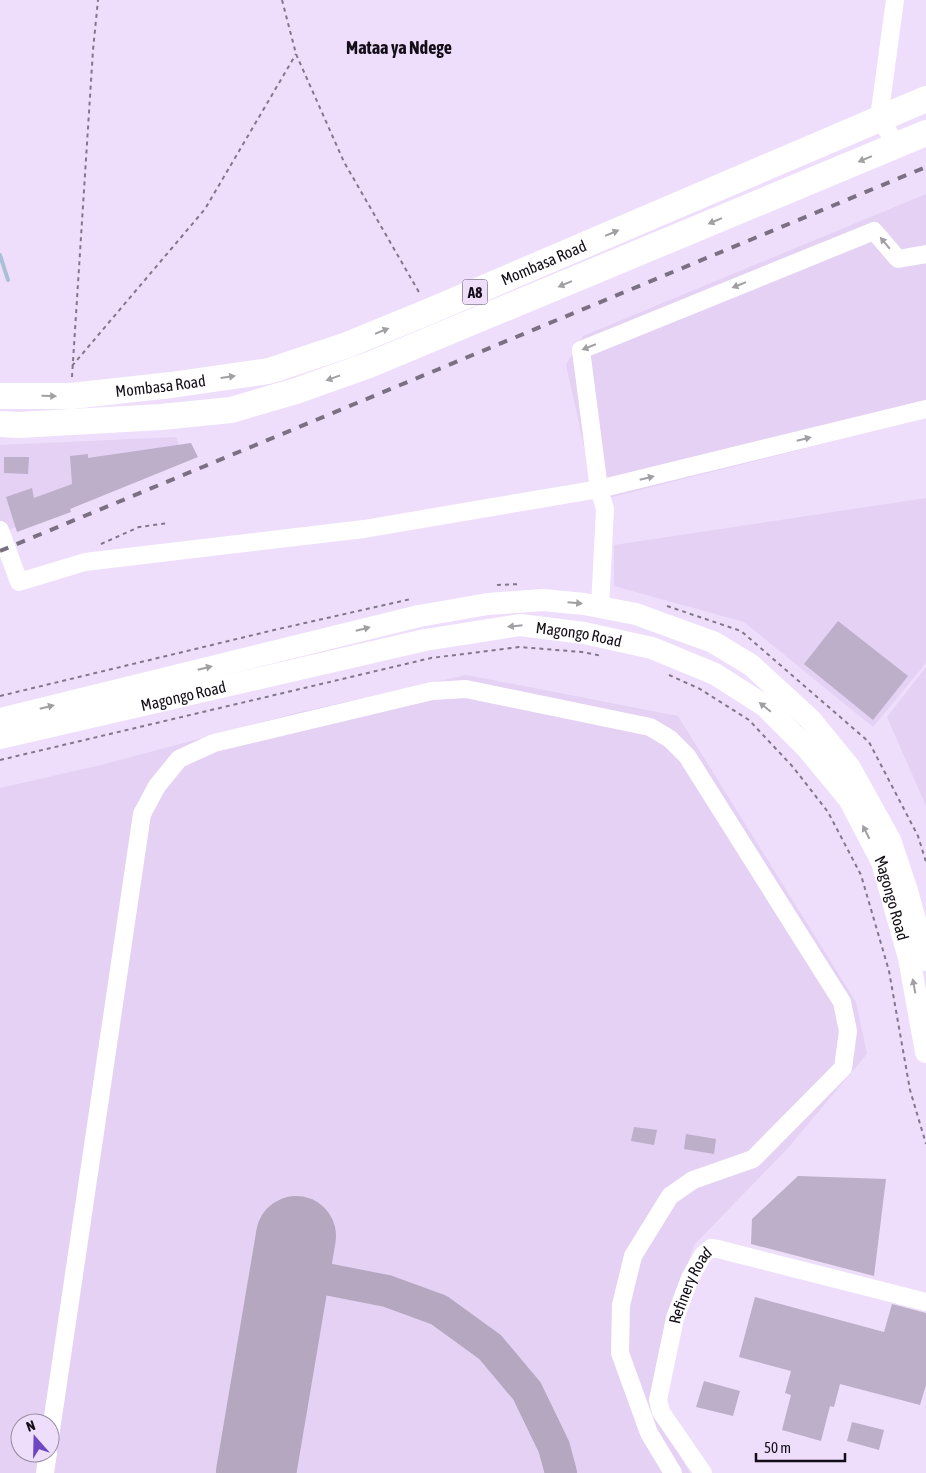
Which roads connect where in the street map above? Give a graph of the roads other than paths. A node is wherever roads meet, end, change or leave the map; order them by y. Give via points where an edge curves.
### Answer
1 (895, 0) edge
2 (926, 99) edge
3 (879, 118) junction
4 (926, 133) edge
5 (897, 145) junction
6 (926, 254) edge
7 (0, 396) edge
8 (926, 409) edge
9 (0, 424) edge
10 (599, 489) junction
11 (0, 530) edge
12 (416, 607) junction
13 (600, 607) junction
14 (425, 640) junction
15 (0, 719) edge
16 (0, 738) edge
17 (926, 960) edge
18 (926, 1052) edge
19 (926, 1302) edge
20 (54, 1413) edge
21 (673, 1473) edge
22 (703, 1473) edge

1 - 3 street
2 - 3 highway, Mombasa Road / A8
3 - 5 street
7 -> 3 highway, Mombasa Road / A8 via 71,396 171,386 269,371 347,345 430,311
4 - 5 highway, Mombasa Road / A8
5 -> 9 highway, Mombasa Road / A8 via 369,365 296,391 231,410 161,418
6 -> 10 street via 898,259 874,230 581,350
10 -> 8 street
10 - 11 street via 364,529 85,562 19,582
10 - 13 street via 605,509
12 -> 13 main road, Magongo Road via 543,600
12 - 14 main road
15 -> 12 main road, Magongo Road
13 - 17 main road, Magongo Road via 636,614 713,642 751,665 810,719 850,768 890,840
14 - 16 main road, Magongo Road
18 -> 14 main road, Magongo Road via 909,958 882,862 849,799 806,747 765,706 715,674 652,648 584,633 520,625
19 - 22 street, Refinery Road via 718,1249 707,1251 694,1269 674,1318 658,1400 661,1412
20 - 21 street via 142,814 157,786 179,759 214,743 432,691 466,689 650,727 670,739 687,756 842,1002 848,1031 843,1068 753,1160 693,1180 670,1196 633,1256 621,1305 620,1353 649,1433

